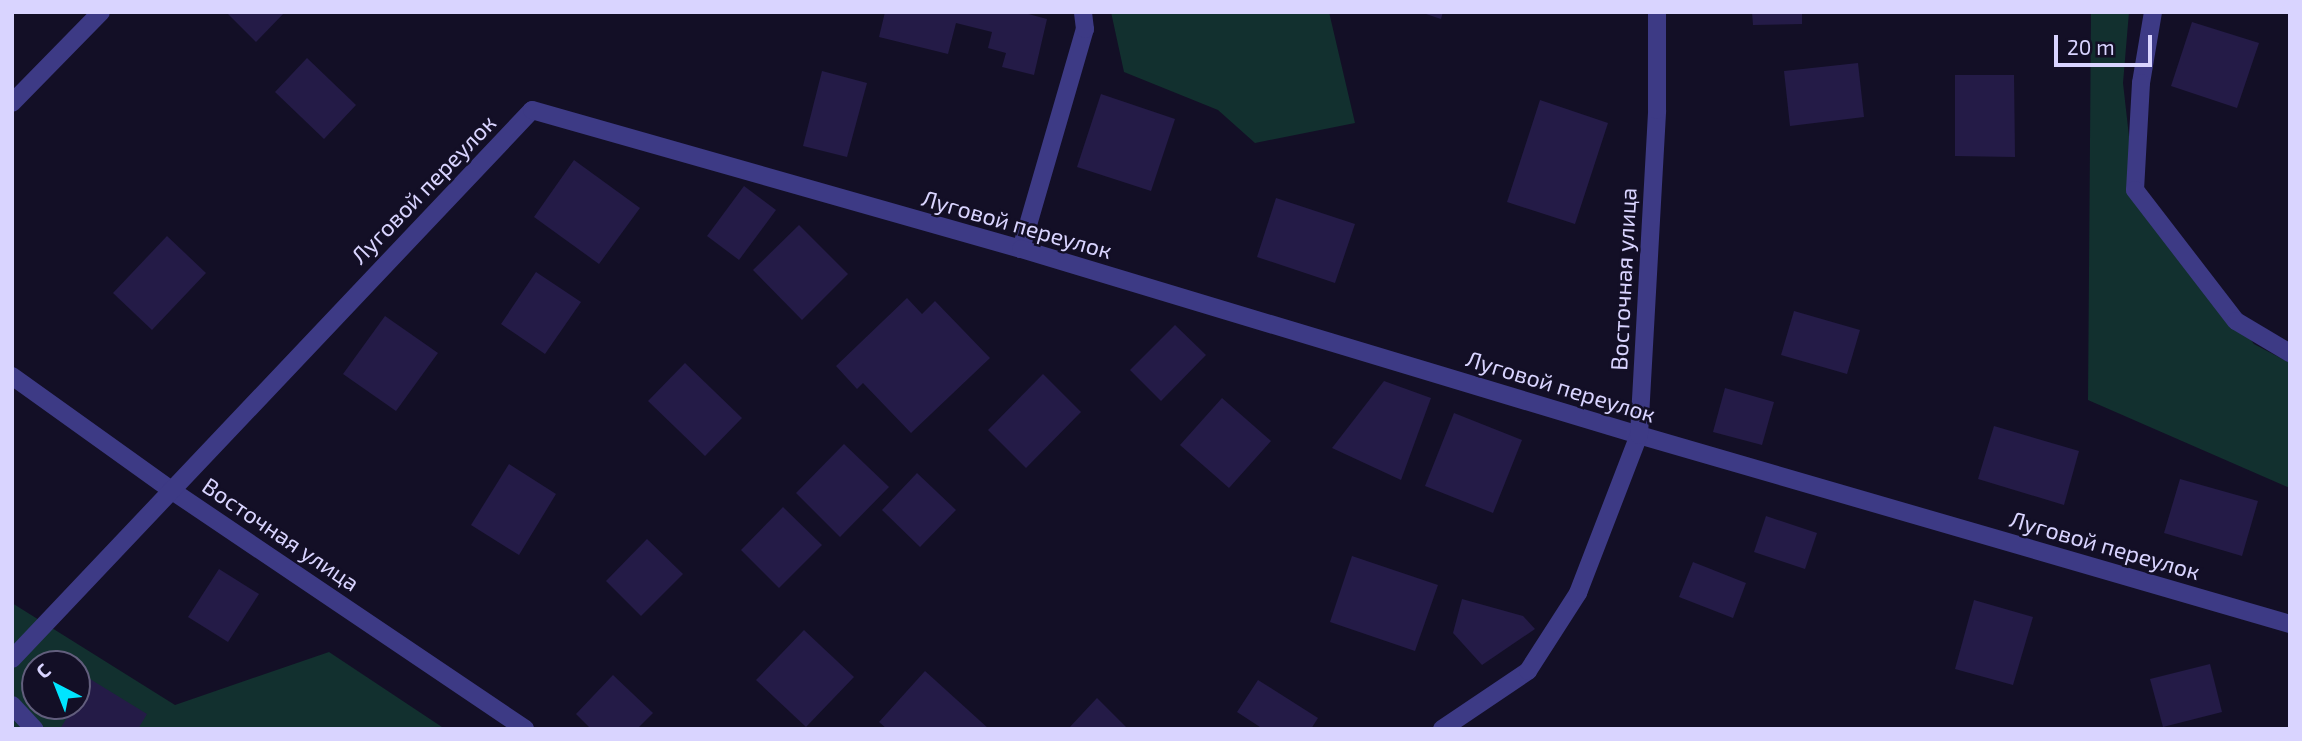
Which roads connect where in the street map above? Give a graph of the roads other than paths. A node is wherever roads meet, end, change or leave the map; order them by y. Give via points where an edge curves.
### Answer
1 (101, 12) edge
2 (1083, 12) edge
3 (1657, 12) edge
4 (2153, 12) edge
5 (12, 103) edge
6 (1021, 249) junction
7 (2290, 353) edge
8 (12, 376) edge
9 (1639, 435) junction
10 (171, 489) junction
11 (2290, 624) edge
12 (12, 659) edge
13 (12, 705) edge
14 (34, 729) edge
15 (524, 729) edge
16 (1442, 729) edge

1 - 5 street
2 - 6 street via 1085,29
3 - 9 street, Восточная улица via 1657,110
4 - 7 street via 2141,83 2136,190 2236,321
6 - 9 street, Луговой переулок
6 - 10 street, Луговой переулок via 532,110
8 - 10 street, Восточная улица
9 - 11 street, Луговой переулок
9 - 16 street, Восточная улица via 1578,593 1528,671
10 - 12 street, Луговой переулок
10 - 15 street, Восточная улица
13 - 14 street

